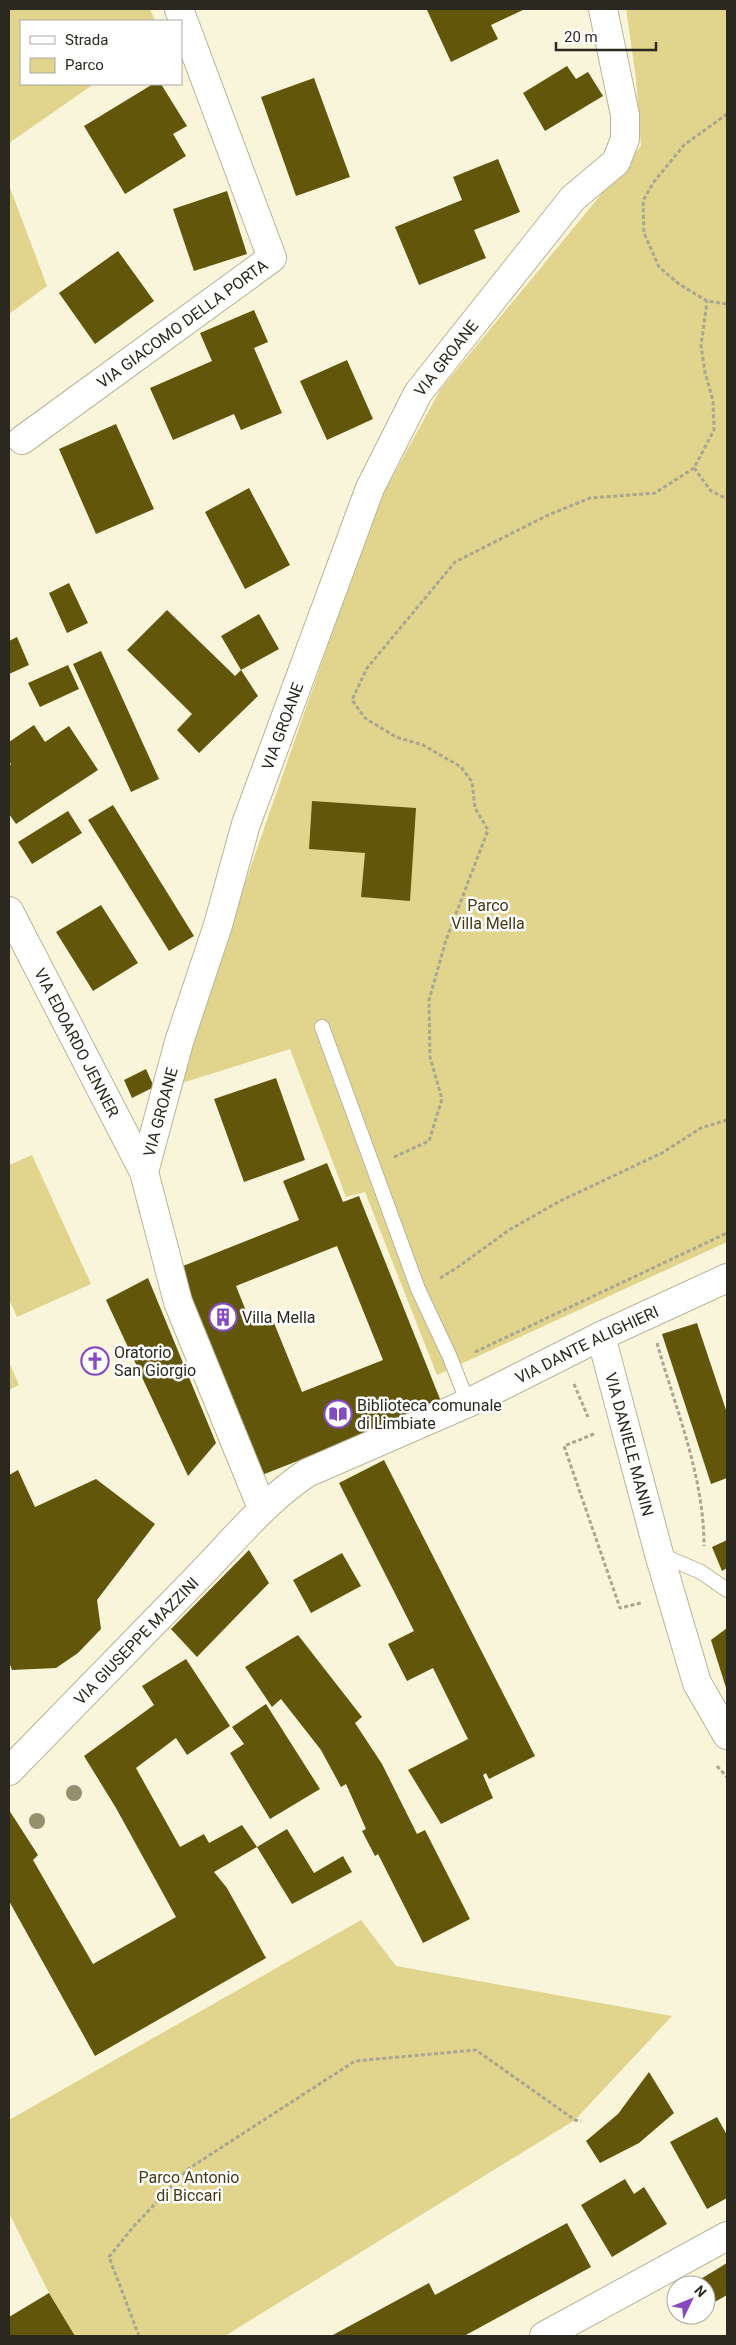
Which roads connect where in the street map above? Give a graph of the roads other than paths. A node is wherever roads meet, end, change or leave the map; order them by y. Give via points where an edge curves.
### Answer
1 (178, 9) edge
2 (603, 9) edge
3 (22, 440) dead end
4 (9, 911) edge
5 (322, 1027) dead end
6 (144, 1172) junction
7 (727, 1278) edge
8 (601, 1336) junction
9 (476, 1399) junction
10 (262, 1508) junction
11 (660, 1554) junction
12 (727, 1590) edge
13 (727, 1736) edge
14 (11, 1764) edge
15 (727, 2236) edge
16 (544, 2336) edge

1 - 3 street, VIA GIACOMO DELLA PORTA via 272,258
2 - 6 street, VIA GROANE via 625,114 624,139 616,162 574,198 418,394 370,488 246,824 218,925 179,1042
4 - 6 street, VIA EDOARDO JENNER
5 - 9 lane via 418,1290 449,1355
6 - 10 street, VIA GROANE via 178,1302
7 - 8 street, VIA DANTE ALIGHIERI
8 - 9 street, VIA DANTE ALIGHIERI
8 - 11 street, VIA DANIELE MANIN
9 - 10 street, VIA DANTE ALIGHIERI via 307,1473
10 - 14 street, VIA GIUSEPPE MAZZINI via 212,1563
11 - 12 lane via 701,1572
11 - 13 street, VIA DANIELE MANIN via 697,1683
15 - 16 street

